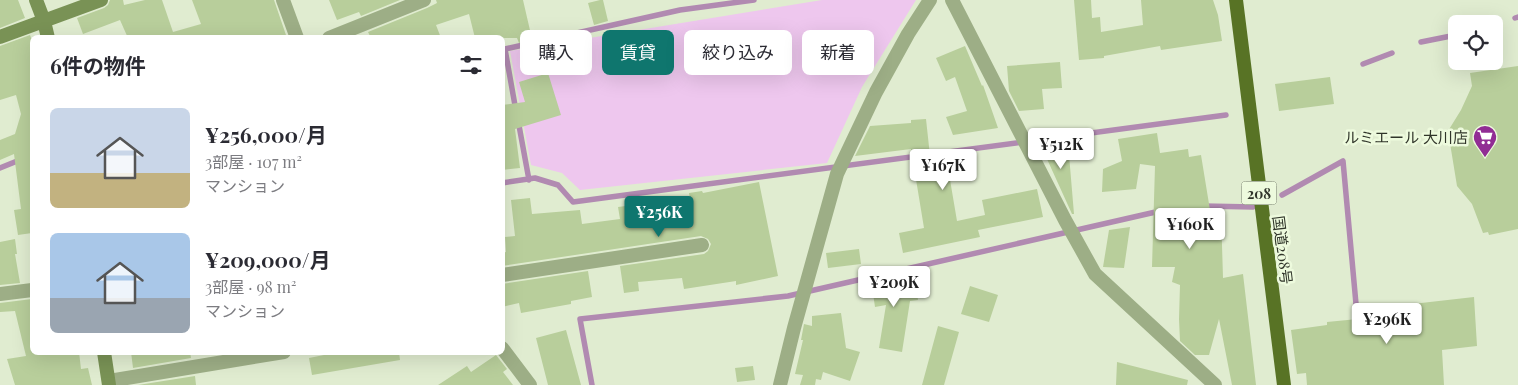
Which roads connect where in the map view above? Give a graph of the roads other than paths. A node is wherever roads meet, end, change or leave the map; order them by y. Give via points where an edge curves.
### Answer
1 (36, 0) edge
2 (101, 0) edge
3 (283, 0) edge
4 (424, 0) edge
5 (930, 0) edge
6 (952, 0) edge
7 (1236, 0) edge
8 (44, 21) junction
9 (47, 35) edge
10 (296, 35) edge
11 (336, 35) edge
12 (0, 37) edge
13 (702, 245) dead end
14 (505, 275) edge
15 (30, 290) edge
16 (0, 294) edge
17 (505, 352) edge
18 (104, 355) edge
19 (268, 355) edge
20 (109, 384) edge
21 (530, 385) edge
22 (780, 385) edge
23 (1215, 385) edge
24 (1284, 385) edge

1 - 8 main road
2 - 8 main road
3 - 10 street
4 - 11 street
5 - 22 street via 876,92 837,174
6 - 23 street via 1095,274
7 - 24 highway, 国道208号 / 208
8 - 9 main road
8 - 12 main road
13 - 14 street
15 - 16 street
17 - 21 street
18 - 20 main road
19 - 20 street

